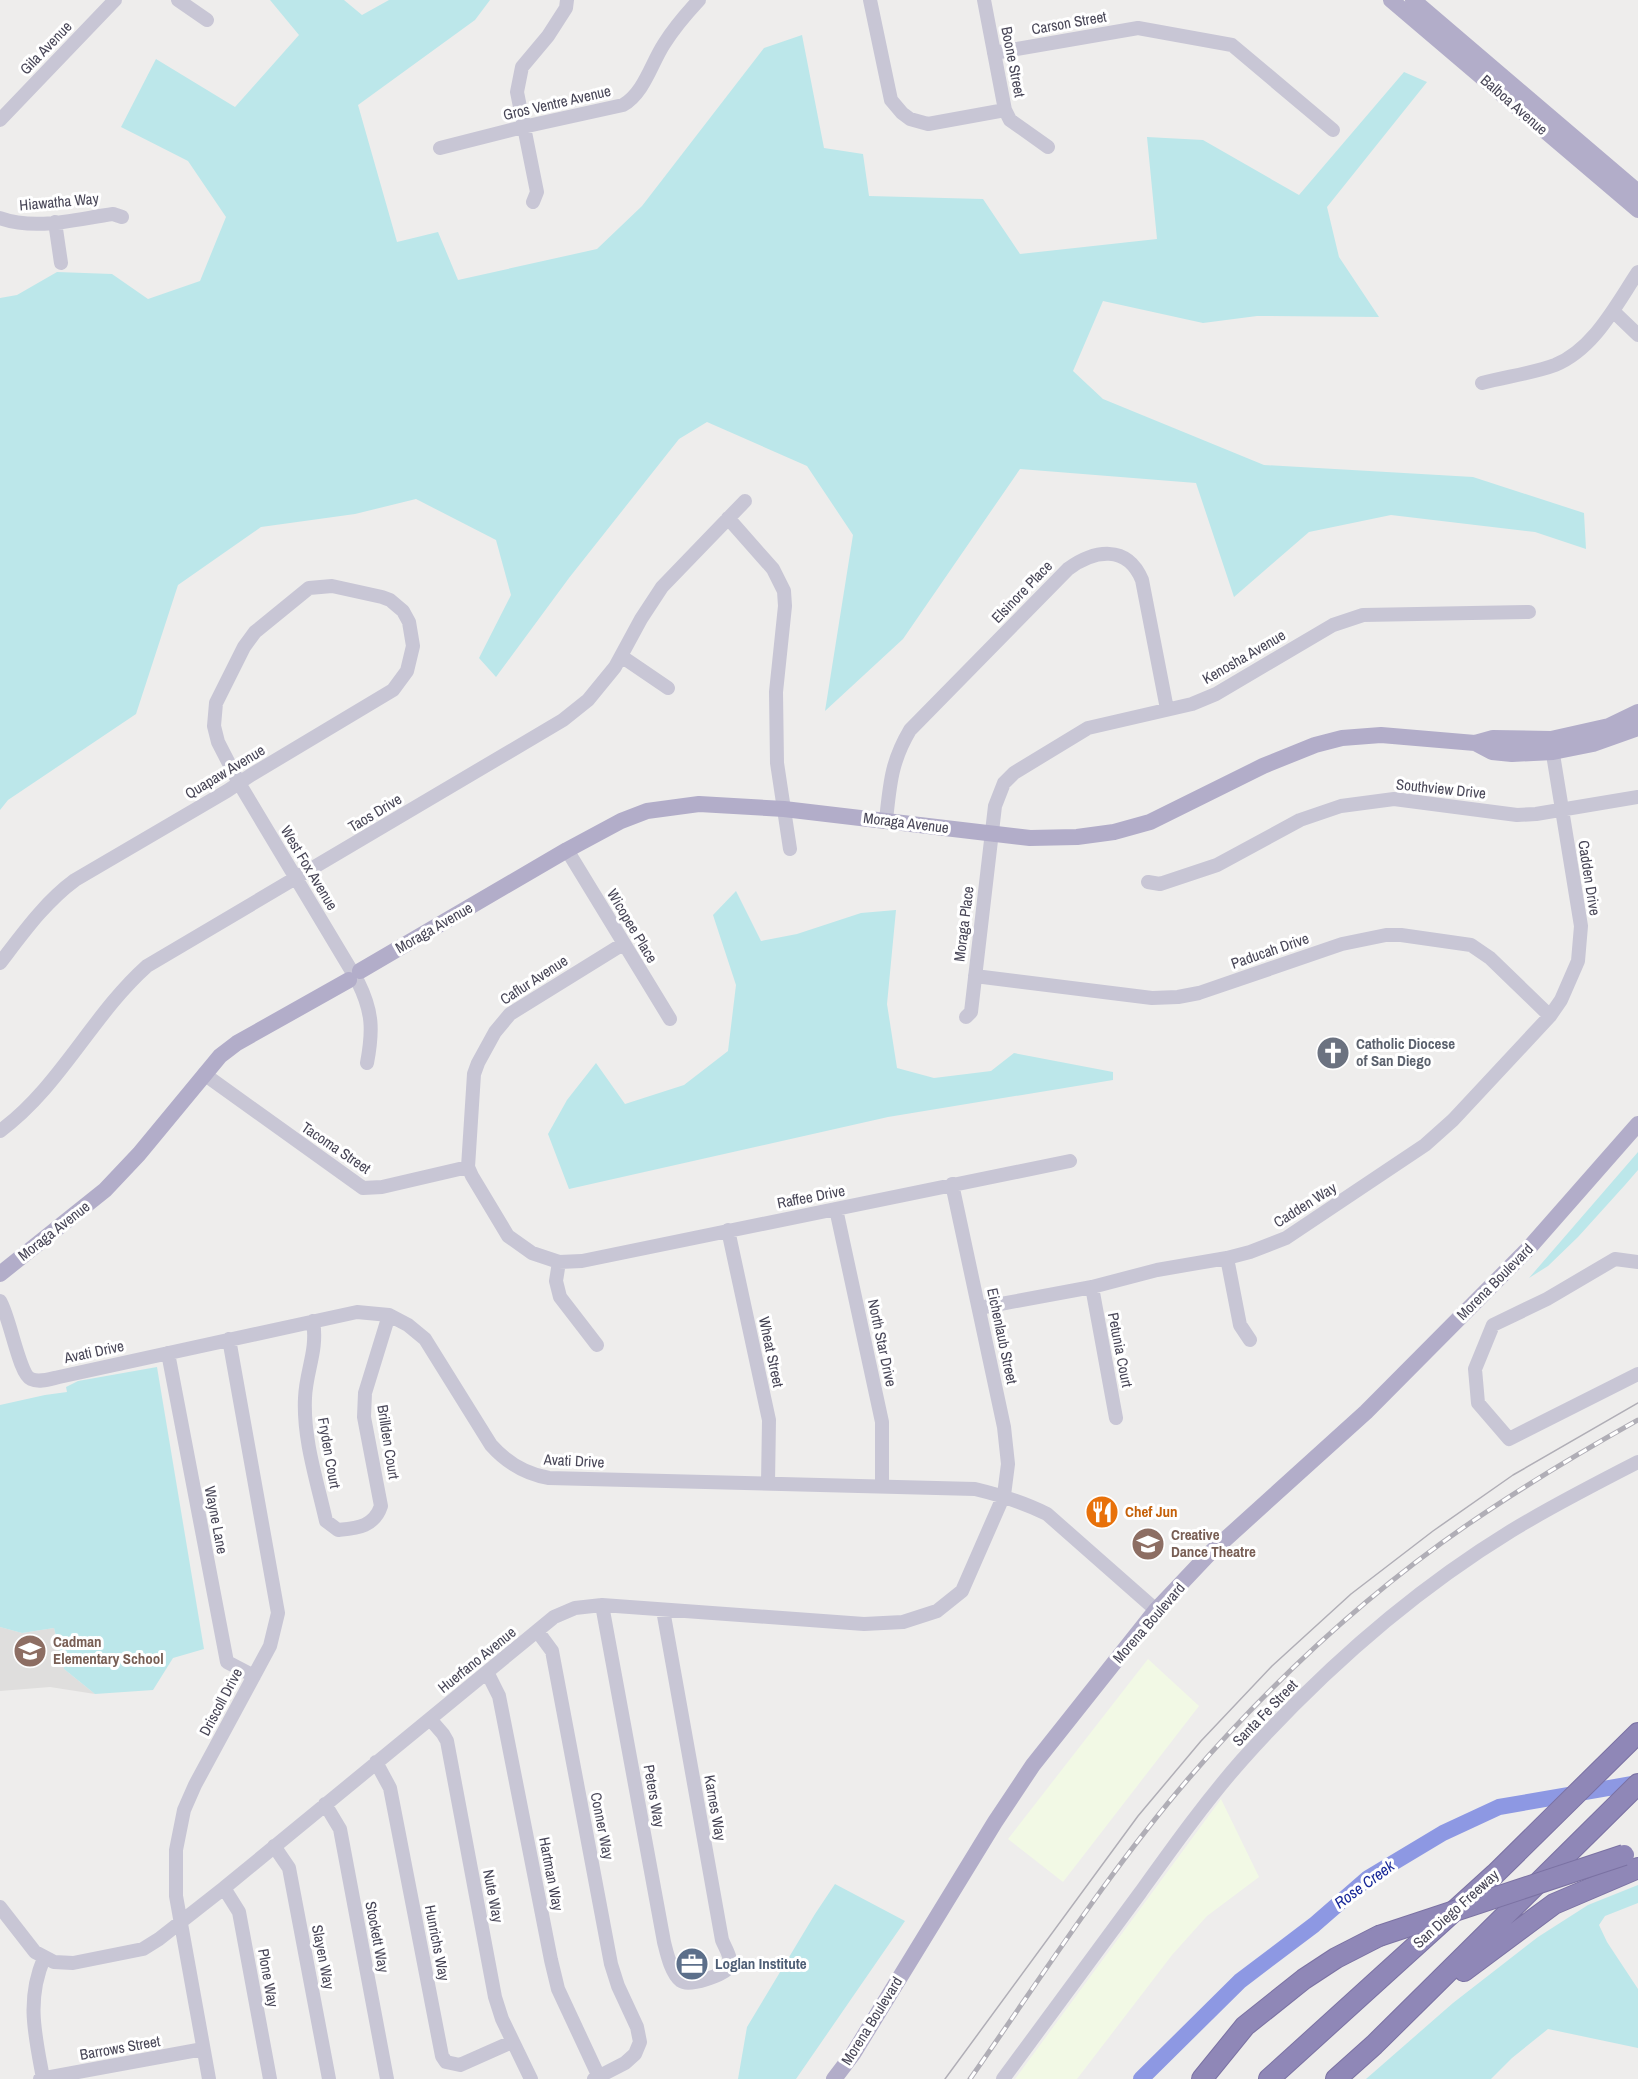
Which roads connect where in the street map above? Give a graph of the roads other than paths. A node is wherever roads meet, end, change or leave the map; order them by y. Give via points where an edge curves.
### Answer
1 (115, 0) edge
2 (178, 0) edge
3 (567, 0) edge
4 (699, 0) edge
5 (870, 0) edge
6 (984, 0) edge
7 (1391, 0) edge
8 (1413, 0) edge
9 (207, 20) dead end
10 (994, 53) junction
11 (1005, 110) junction
12 (0, 120) edge
13 (523, 127) junction
14 (1333, 130) dead end
15 (1048, 147) dead end
16 (440, 148) dead end
17 (1607, 184) junction
18 (1638, 192) edge
19 (533, 202) dead end
20 (1638, 210) edge
21 (1638, 215) edge
22 (122, 217) dead end
23 (0, 218) edge
24 (55, 222) junction
25 (61, 262) dead end
26 (1638, 272) edge
27 (1613, 310) junction
28 (1638, 335) edge
29 (1482, 383) dead end
30 (745, 501) dead end
31 (728, 518) junction
32 (382, 597) joint
33 (1529, 612) dead end
34 (621, 656) junction
35 (668, 688) dead end
36 (1167, 709) junction
37 (1638, 712) edge
38 (1638, 728) edge
39 (1552, 746) junction
40 (239, 783) junction
41 (1638, 797) edge
42 (784, 809) junction
43 (1562, 809) junction
44 (886, 820) junction
45 (992, 833) junction
46 (790, 849) dead end
47 (567, 850) junction
48 (296, 879) junction
49 (1148, 882) dead end
50 (623, 944) junction
51 (0, 963) edge
52 (354, 976) junction
53 (975, 976) junction
54 (1550, 1016) junction
55 (966, 1017) dead end
56 (670, 1019) dead end
57 (367, 1063) dead end
58 (204, 1074) junction
59 (1638, 1124) edge
60 (0, 1131) edge
61 (1070, 1161) dead end
62 (468, 1167) junction
63 (952, 1184) junction
64 (836, 1209) junction
65 (728, 1230) junction
66 (1227, 1258) junction
67 (559, 1262) junction
68 (1638, 1262) edge
69 (0, 1274) edge
70 (1092, 1287) junction
71 (0, 1301) edge
72 (979, 1308) junction
73 (389, 1315) junction
74 (313, 1321) junction
75 (229, 1339) junction
76 (1250, 1340) dead end
77 (597, 1345) dead end
78 (168, 1353) junction
79 (1638, 1374) edge
80 (1116, 1418) dead end
81 (1638, 1462) edge
82 (768, 1483) junction
83 (882, 1485) junction
84 (1004, 1495) junction
85 (357, 1528) joint
86 (602, 1605) junction
87 (663, 1610) junction
88 (1156, 1610) junction
89 (538, 1632) junction
90 (487, 1672) junction
91 (254, 1676) junction
92 (430, 1719) junction
93 (1638, 1733) edge
94 (376, 1762) junction
95 (1638, 1784) edge
96 (325, 1804) junction
97 (274, 1846) junction
98 (1633, 1858) edge
99 (224, 1888) junction
100 (0, 1907) edge
101 (180, 1922) junction
102 (44, 1958) junction
103 (689, 1984) joint
104 (513, 2042) junction
105 (1374, 2045) junction
106 (203, 2049) junction
107 (596, 2078) edge
108 (42, 2079) edge
109 (209, 2079) edge
110 (270, 2079) edge
111 (329, 2079) edge
112 (387, 2079) edge
113 (531, 2079) edge
114 (834, 2079) edge
115 (1003, 2079) edge
116 (1202, 2079) edge
117 (1269, 2079) edge
118 (1336, 2079) edge

1 - 12 street, Gila Avenue
2 - 9 street
3 - 13 street via 548,36 522,67 517,92
4 - 13 street, Gros Ventre Avenue via 674,28 634,99 623,105
5 - 11 street via 891,100 902,113 928,124
6 - 10 street, Boone Street
7 - 17 main road, Balboa Avenue
8 - 18 main road, Balboa Avenue
10 - 11 street, Boone Street
10 - 14 street, Carson Street via 1138,28 1232,45
11 - 15 street, Boone Street via 1010,120
13 - 16 street, Gros Ventre Avenue
13 - 19 street via 537,192
17 - 20 main road, Balboa Avenue
17 - 21 main road
22 - 24 street, Hiawatha Way via 113,214
23 - 24 street, Hiawatha Way via 30,225
24 - 25 street
26 - 27 street
27 - 28 street
27 - 29 street via 1577,352 1555,365
30 - 31 street, Taos Drive
31 - 34 street, Taos Drive via 663,587
31 - 42 street via 773,569 784,591 776,692 777,763
32 - 40 street, Quapaw Avenue via 403,611 413,646 407,671 393,690
32 - 40 street, West Fox Avenue via 332,586 309,588 255,632 216,703 214,726 218,742
33 - 36 street, Kenosha Avenue via 1363,615 1333,625 1216,694
34 - 35 street
34 - 48 street, Taos Drive via 588,700 563,720
36 - 44 street, Elsinore Place via 1139,572 1117,554 1093,555 1068,569 910,730 891,769
36 - 45 street, Kenosha Avenue via 1088,728 1014,772 996,806
37 - 39 main road, Moraga Avenue
38 - 39 main road, Moraga Avenue via 1593,744
39 - 43 street, Cadden Drive
39 - 45 main road, Moraga Avenue via 1512,754 1492,752 1475,743 1381,735 1342,738 1263,766 1150,822 1114,832 1030,838
40 - 48 street, West Fox Avenue
40 - 51 street, Quapaw Avenue via 60,891
41 - 43 street, Southview Drive
42 - 44 main road, Moraga Avenue
42 - 46 street
42 - 47 main road, Moraga Avenue via 699,804 647,811
43 - 49 street, Southview Drive via 1517,815 1394,799 1341,806 1300,820 1217,865 1160,884
43 - 54 street, Cadden Drive via 1581,926 1578,961
44 - 45 main road, Moraga Avenue
45 - 53 street, Moraga Place
47 - 50 street, Wicopee Place
47 - 52 main road, Moraga Avenue
48 - 52 street, West Fox Avenue
48 - 60 street, Taos Drive via 147,966 128,983 39,1096
50 - 56 street, Wicopee Place
50 - 62 street, Caflur Avenue via 510,1014 495,1032 474,1074
52 - 57 street, West Fox Avenue via 371,1018
52 - 58 main road, Moraga Avenue via 237,1043
53 - 54 street, Paducah Drive via 1152,998 1178,997 1342,944 1401,934 1471,945 1490,958
53 - 55 street, Moraga Place via 971,1012
54 - 66 street, Cadden Way via 1425,1145 1286,1238
58 - 62 street, Tacoma Street via 363,1188
58 - 69 main road, Moraga Avenue via 105,1190
59 - 88 main road, Morena Boulevard via 1506,1271 1365,1412 1209,1554
61 - 63 street, Raffee Drive
62 - 67 street via 508,1236 532,1254
63 - 64 street, Raffee Drive
63 - 72 street, Eichenlaub Street
64 - 65 street, Raffee Drive
64 - 83 street, North Star Drive via 882,1422
65 - 67 street, Raffee Drive via 582,1261
65 - 82 street, Wheat Street via 769,1420
66 - 70 street, Cadden Way via 1156,1270
66 - 76 street via 1240,1325
67 - 77 street via 556,1281 560,1297
68 - 79 street via 1615,1259 1493,1325 1475,1369 1478,1403 1509,1439
70 - 72 street, Cadden Way
70 - 80 street, Petunia Court
71 - 78 street, Avati Drive via 21,1365 33,1380
72 - 84 street, Eichenlaub Street via 1004,1427 1008,1464
73 - 74 street, Avati Drive via 357,1312
73 - 82 street, Avati Drive via 425,1339 492,1445 502,1458 517,1467 549,1478
73 - 85 street, Brillden Court via 365,1393 364,1417 381,1506 366,1526
74 - 75 street, Avati Drive
74 - 85 street, Fryden Court via 314,1353 305,1397 307,1438 326,1521 338,1530
75 - 78 street, Avati Drive
75 - 91 street, Driscoll Drive via 278,1613 270,1646
78 - 91 street, Wayne Lane via 227,1662
81 - 115 street, Santa Fe Street via 1474,1555 1394,1613 1318,1682 1197,1814
82 - 83 street, Avati Drive
83 - 84 street, Avati Drive via 975,1489
84 - 87 street, Huerfano Avenue via 962,1591 937,1611 903,1622 864,1623
84 - 88 street, Avati Drive via 1047,1514
86 - 87 street, Huerfano Avenue
86 - 89 street, Huerfano Avenue via 575,1608 554,1617
86 - 103 street, Peters Way via 664,1942 679,1979
87 - 103 street, Karnes Way via 722,1940 730,1960 723,1974
88 - 114 main road, Morena Boulevard via 1033,1765
89 - 90 street, Huerfano Avenue
89 - 107 street, Conner Way via 552,1651 611,1964 640,2042 625,2064
90 - 92 street, Huerfano Avenue
90 - 107 street, Hartman Way via 499,1696 558,1989
91 - 101 street, Driscoll Drive via 184,1810 176,1850
92 - 94 street, Huerfano Avenue
92 - 104 street, Nute Way via 447,1741 495,1997
93 - 117 highway, San Diego Freeway via 1495,1874
94 - 96 street, Huerfano Avenue
94 - 104 street, Hunrichs Way via 390,1788 442,2056 446,2062 460,2065
95 - 105 highway
96 - 97 street, Huerfano Avenue
96 - 112 street, Stockett Way via 340,1829
97 - 99 street, Huerfano Avenue
97 - 111 street, Slayen Way via 289,1869
98 - 105 highway via 1554,1904
98 - 116 highway, bridge via 1379,1936 1336,1958 1245,2026
99 - 101 street, Huerfano Avenue
99 - 110 street, Plone Way via 239,1912
100 - 102 street
101 - 102 street, Huerfano Avenue via 143,1949 73,1963
101 - 106 street, Driscoll Drive
102 - 108 street via 33,1995
104 - 113 street, Nute Way
105 - 118 highway
106 - 108 street, Barrows Street
106 - 109 street, Driscoll Drive

